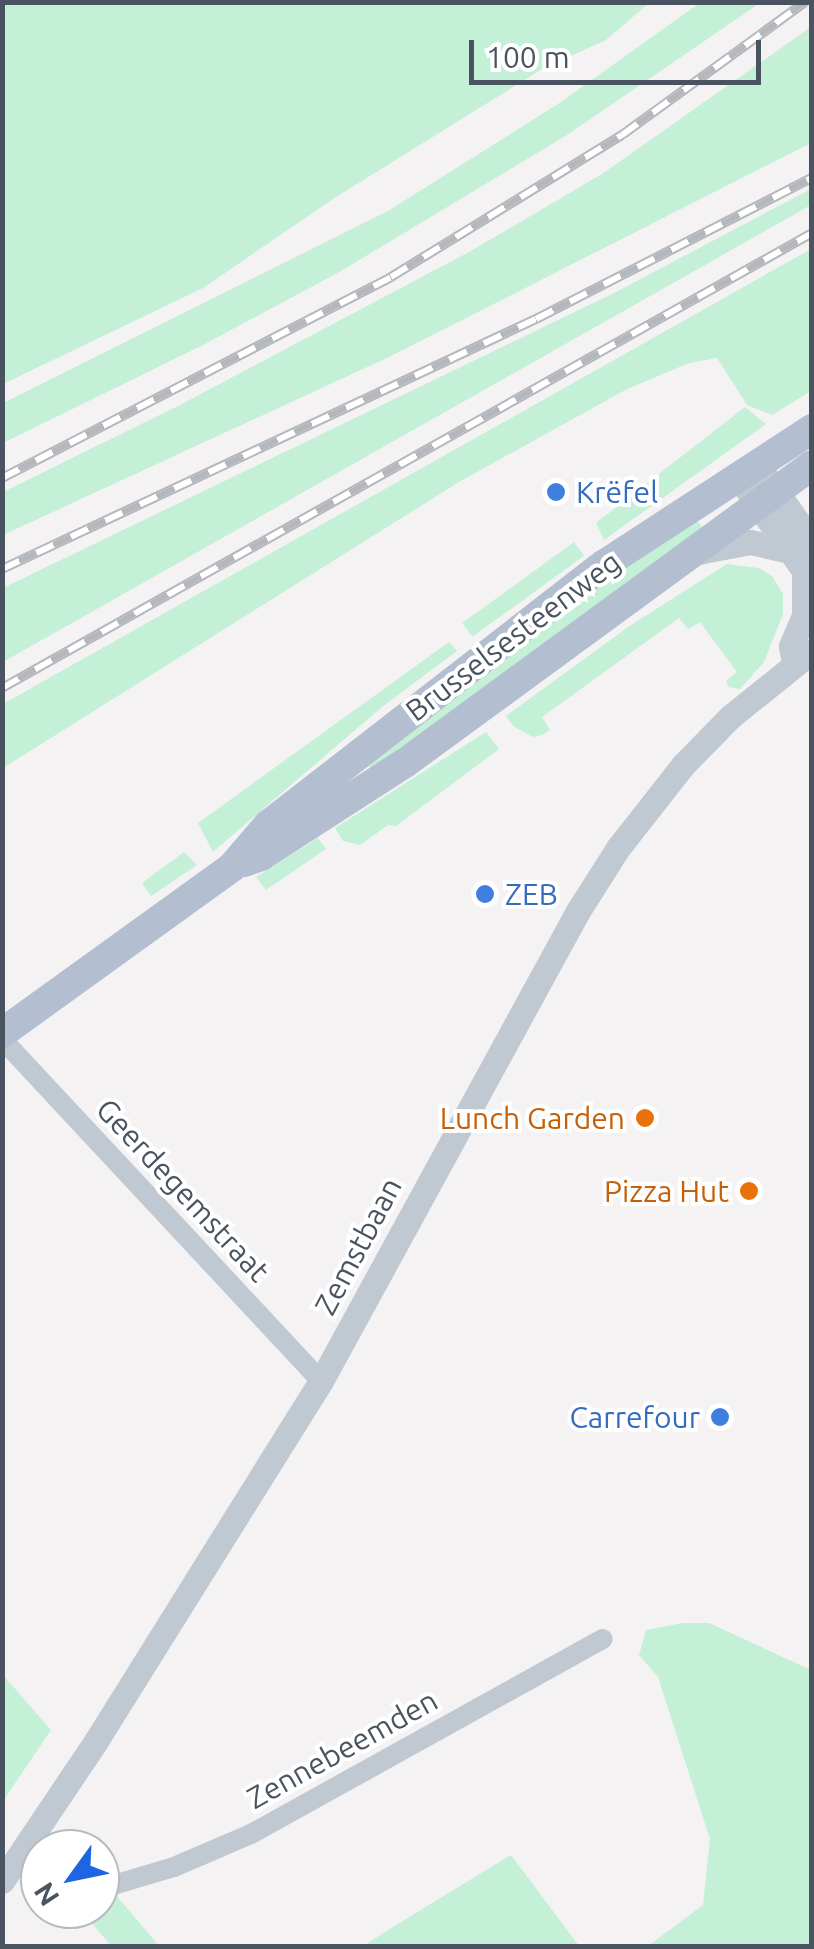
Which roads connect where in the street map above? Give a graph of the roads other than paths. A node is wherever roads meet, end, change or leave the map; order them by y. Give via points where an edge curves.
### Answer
1 (812, 429) edge
2 (812, 465) edge
3 (747, 469) junction
4 (765, 495) junction
5 (690, 553) junction
6 (804, 562) edge
7 (802, 657) edge
8 (232, 866) junction
9 (2, 1036) edge
10 (320, 1382) junction
11 (603, 1640) dead end
12 (49, 1829) edge
13 (20, 1863) edge
14 (2, 1881) edge
15 (120, 1883) edge

1 - 3 main road, Brusselsesteenweg
2 - 4 main road, Brusselsesteenweg
3 - 4 street
3 - 8 main road, Brusselsesteenweg via 475,662 268,825
4 - 5 main road, Brusselsesteenweg
4 - 6 street
5 - 6 street via 750,542
5 - 8 main road, Brusselsesteenweg via 405,763 261,856
6 - 7 street, Zemstbaan via 804,616 791,646
7 - 10 street, Zemstbaan via 730,717 618,848
8 - 9 main road, Brusselsesteenweg
9 - 10 street, Geerdegemstraat
10 - 12 street, Zemstbaan
11 - 15 street, Zennebeemden via 251,1834
13 - 14 street, Zemstbaan

